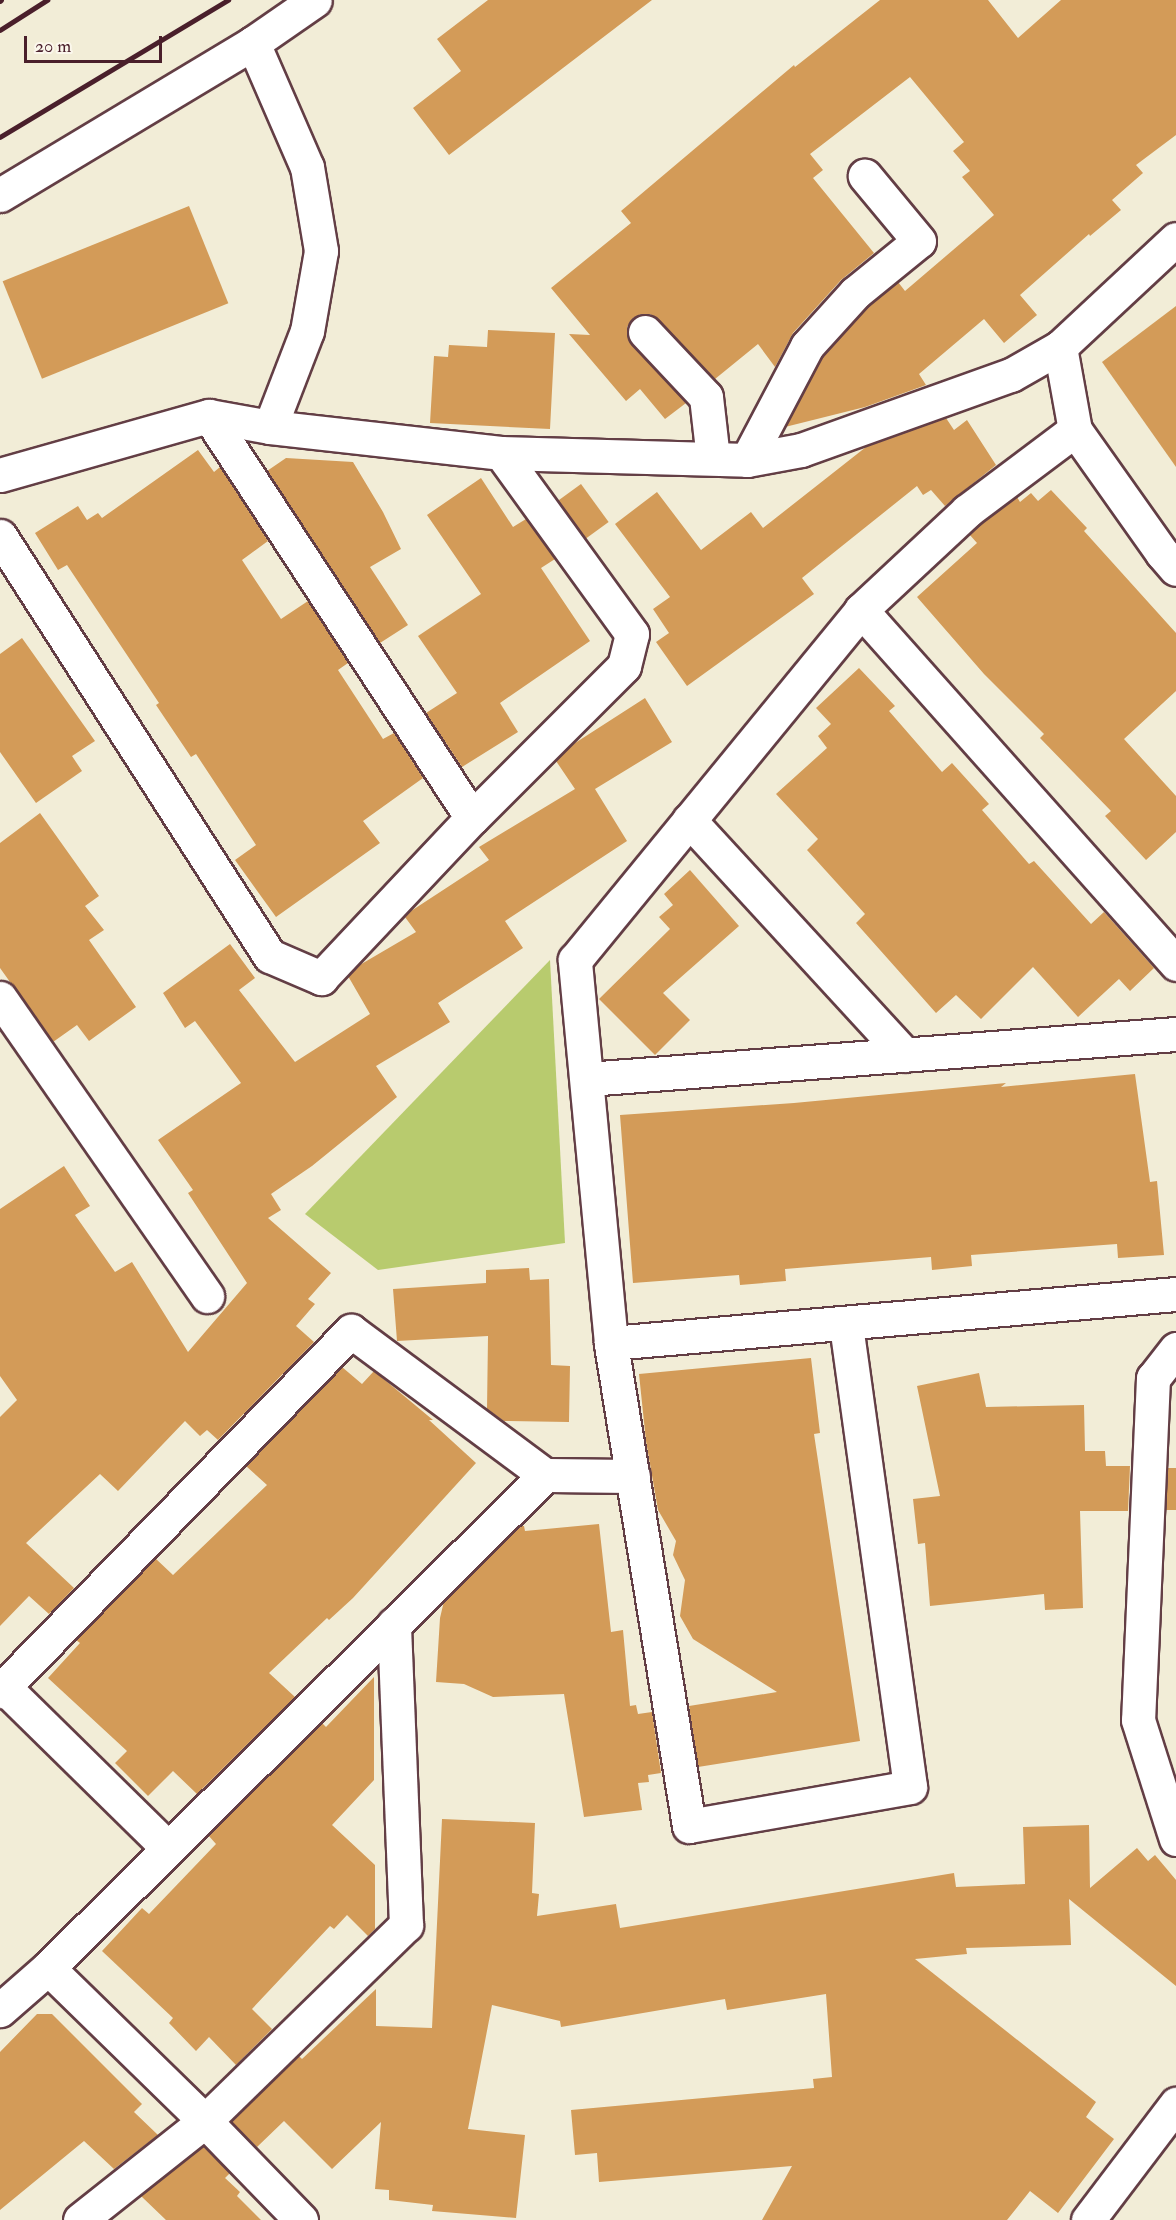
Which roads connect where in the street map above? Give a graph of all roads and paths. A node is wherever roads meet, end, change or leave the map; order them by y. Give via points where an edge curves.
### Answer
1 (315, 0) edge
2 (253, 43) junction
3 (865, 176) dead end
4 (0, 195) edge
5 (1176, 239) edge
6 (645, 332) dead end
7 (1060, 347) junction
8 (209, 416) junction
9 (270, 427) junction
10 (1075, 430) junction
11 (501, 453) junction
12 (713, 458) junction
13 (747, 460) junction
14 (0, 475) edge
15 (0, 536) edge
16 (1176, 568) edge
17 (861, 610) junction
18 (472, 818) junction
19 (689, 819) junction
20 (1176, 964) edge
21 (0, 998) edge
22 (1176, 1034) edge
23 (905, 1055) junction
24 (587, 1079) junction
25 (1176, 1294) edge
26 (207, 1296) dead end
27 (846, 1324) junction
28 (610, 1343) junction
29 (1176, 1349) edge
30 (545, 1475) junction
31 (633, 1476) junction
32 (394, 1624) junction
33 (2, 1689) edge
34 (1176, 1839) edge
35 (168, 1848) junction
36 (48, 1968) junction
37 (0, 2010) edge
38 (1176, 2104) edge
39 (205, 2121) junction
40 (80, 2220) edge
41 (302, 2220) edge
42 (1088, 2220) edge

1 - 2 street
2 - 4 street
2 - 9 street via 307,167 321,251 307,331
3 - 13 street via 920,241 855,293 807,346
5 - 7 street
6 - 12 street via 706,396
7 - 10 street
7 - 13 street via 1000,379 801,450
8 - 9 street
8 - 14 street
8 - 18 street
9 - 11 street
10 - 16 street
10 - 17 street via 967,511
11 - 12 street
11 - 18 street via 632,634 624,666
12 - 13 street
15 - 18 street via 270,956 321,978
17 - 19 street
17 - 20 street
19 - 23 street
19 - 24 street via 575,960
21 - 26 street
22 - 23 street
23 - 24 street
24 - 28 street
25 - 27 street
27 - 28 street
27 - 31 street via 910,1787 689,1826
28 - 31 street
29 - 34 street via 1153,1378 1138,1720
30 - 31 street
30 - 32 street
30 - 33 street via 351,1330
32 - 35 street
32 - 39 street via 406,1925
33 - 35 street
35 - 36 street
36 - 37 street
36 - 39 street
38 - 42 street
39 - 40 street
39 - 41 street

